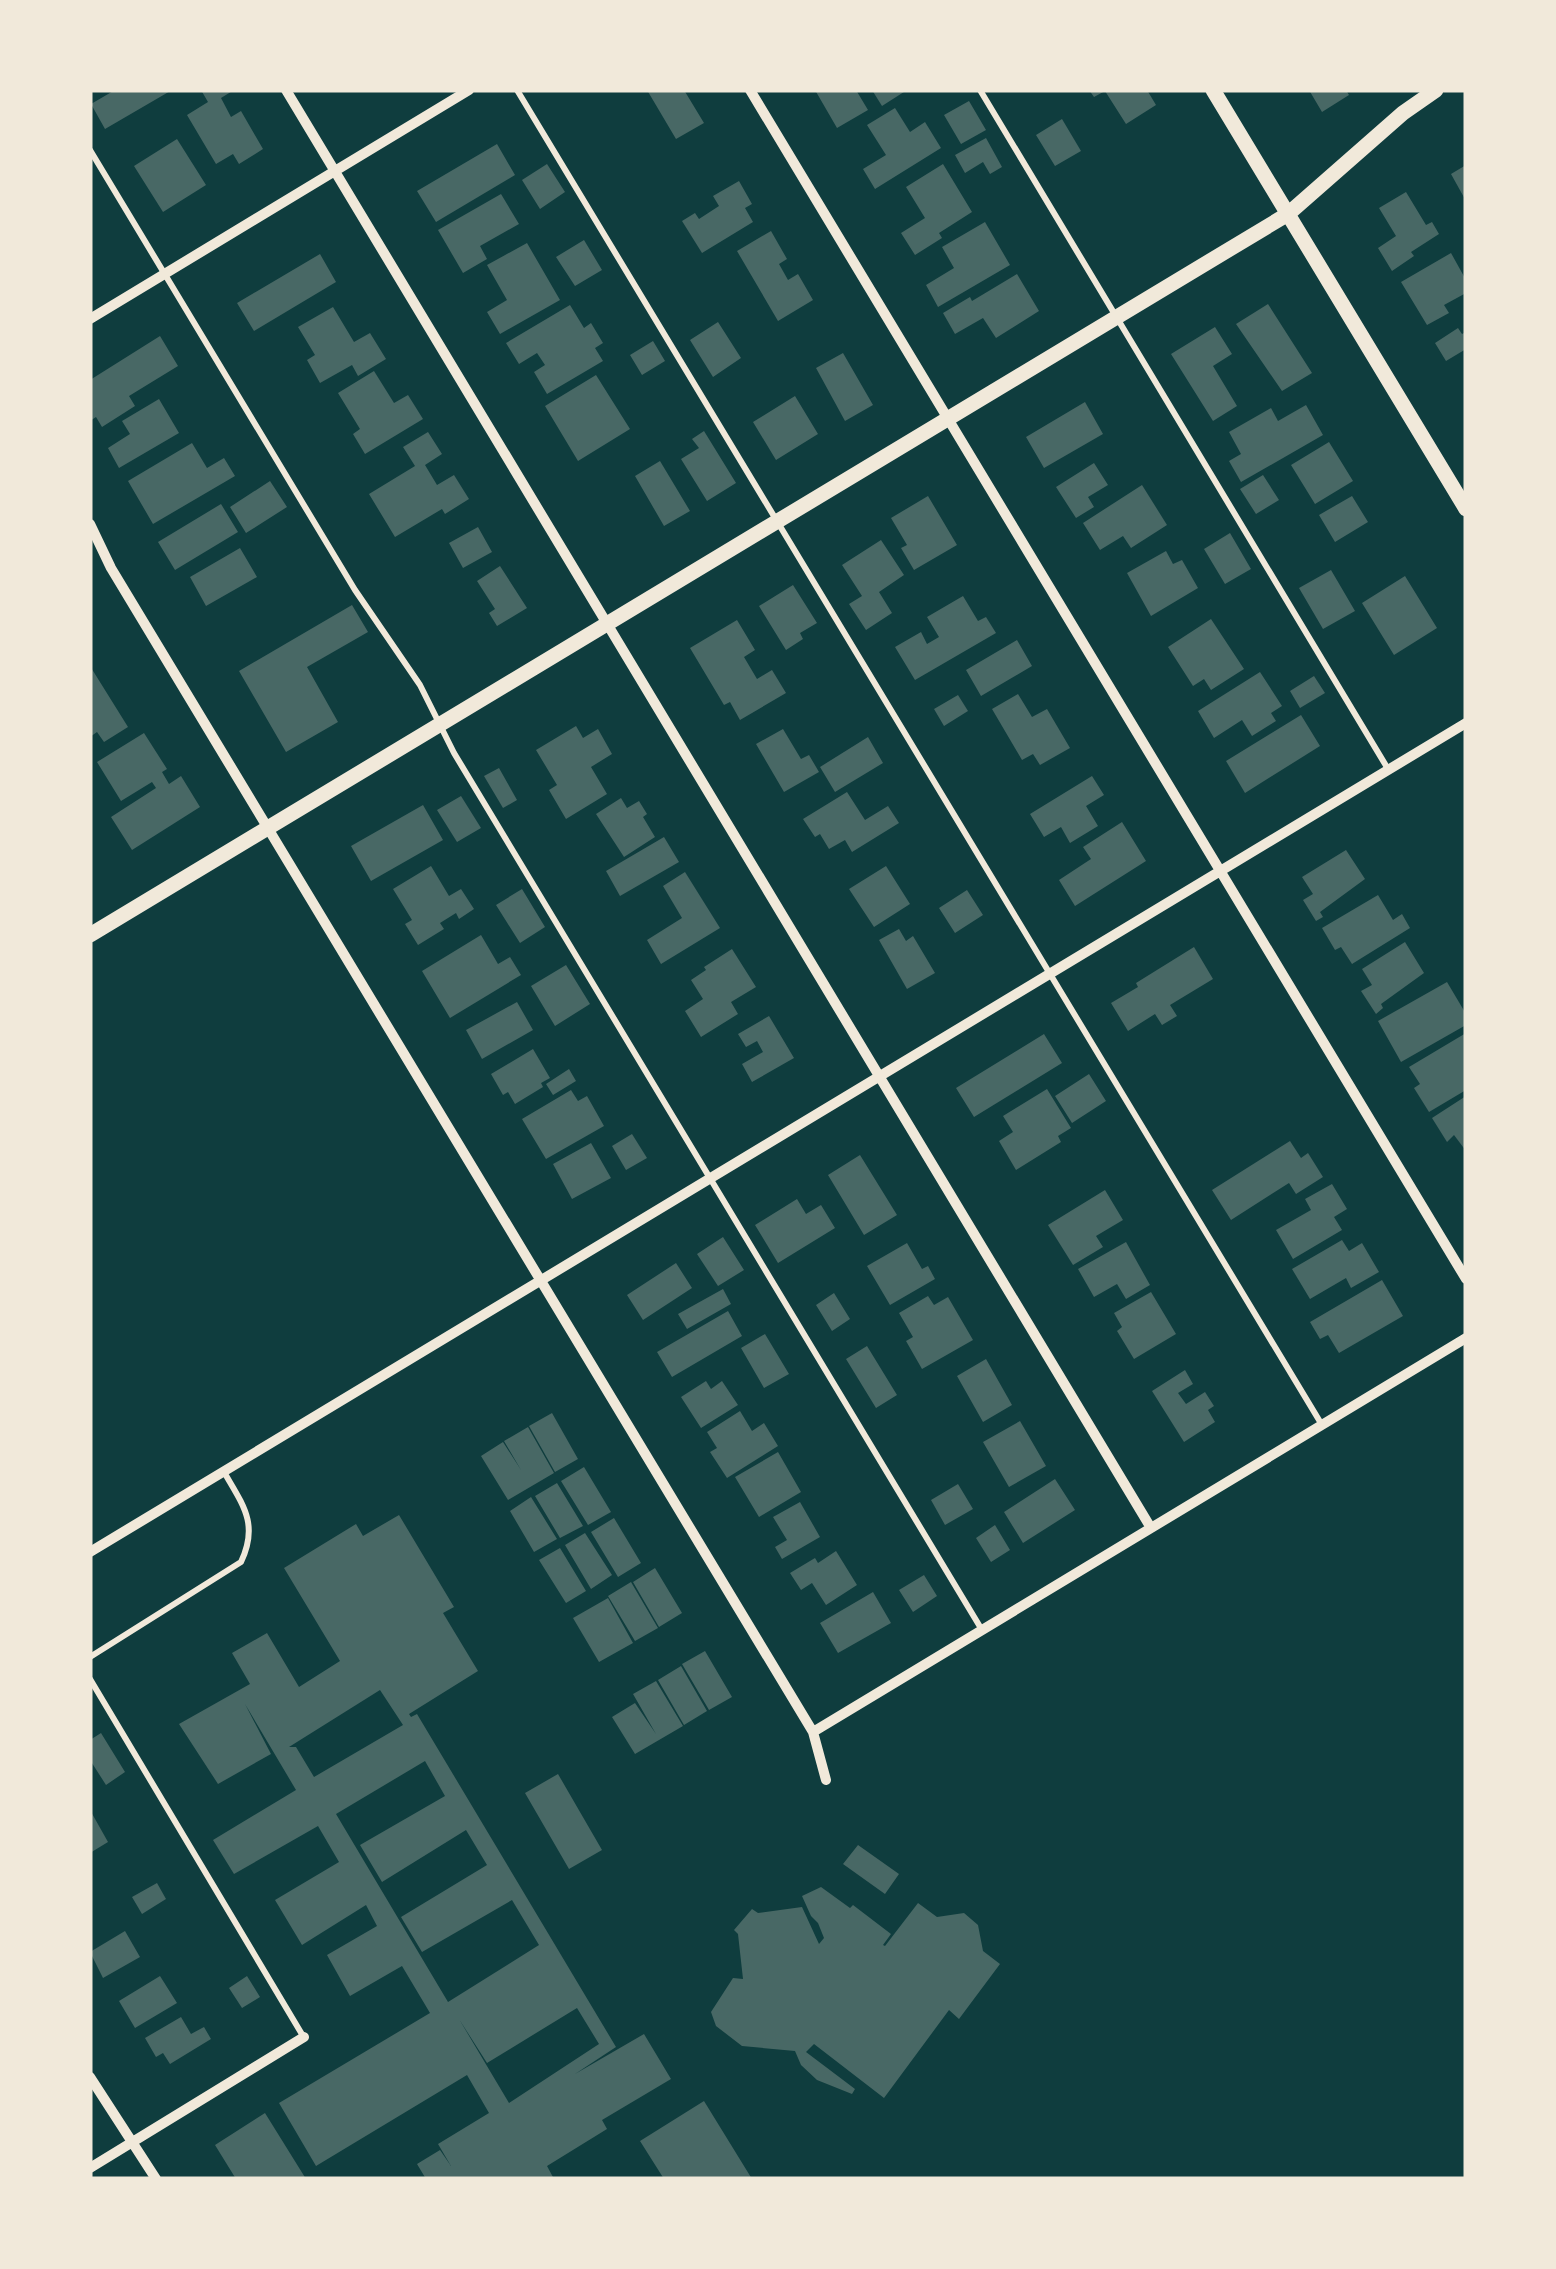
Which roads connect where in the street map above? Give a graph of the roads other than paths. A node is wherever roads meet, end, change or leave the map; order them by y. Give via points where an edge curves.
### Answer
1 (286, 90) edge
2 (470, 90) edge
3 (517, 90) edge
4 (750, 90) edge
5 (980, 90) edge
6 (1213, 90) edge
7 (1436, 90) edge
8 (90, 150) edge
9 (335, 171) junction
10 (1288, 214) junction
11 (164, 274) junction
12 (1116, 317) junction
13 (90, 318) edge
14 (949, 420) junction
15 (1466, 509) edge
16 (777, 521) junction
17 (90, 524) edge
18 (607, 624) junction
19 (1466, 723) edge
20 (440, 724) junction
21 (1388, 769) junction
22 (268, 828) junction
23 (1221, 872) junction
24 (92, 929) edge
25 (1050, 973) junction
26 (880, 1076) junction
27 (710, 1179) junction
28 (1466, 1279) edge
29 (542, 1282) junction
30 (1466, 1338) edge
31 (1322, 1425) junction
32 (224, 1472) junction
33 (1152, 1528) junction
34 (90, 1552) edge
35 (982, 1630) junction
36 (90, 1657) edge
37 (90, 1678) edge
38 (813, 1732) junction
39 (826, 1780) dead end
40 (304, 2038) joint
41 (90, 2077) edge
42 (131, 2142) junction
43 (90, 2168) edge
44 (156, 2179) edge

1 - 9 street
2 - 9 street
3 - 16 lane
4 - 14 street
5 - 12 lane
6 - 10 street
7 - 10 street
8 - 11 lane
9 - 11 street
9 - 18 street
10 - 12 street
10 - 15 street
11 - 13 street
11 - 20 lane
12 - 14 street
12 - 21 lane
14 - 16 street
14 - 23 street
16 - 18 street
16 - 25 lane
17 - 22 street
18 - 20 street
18 - 26 street
19 - 21 street
20 - 22 street
20 - 27 lane
21 - 23 street
22 - 24 street
22 - 29 street
23 - 25 street
23 - 28 street
25 - 26 street
25 - 31 lane
26 - 27 street
26 - 33 street
27 - 29 street
27 - 35 lane
29 - 32 street
29 - 38 street
30 - 31 street
31 - 33 street
32 - 34 street
32 - 36 lane via 249,1519 250,1544 241,1562
33 - 35 street
35 - 38 street
37 - 40 lane
38 - 39 street
40 - 42 street
41 - 42 street
42 - 43 street
42 - 44 street

